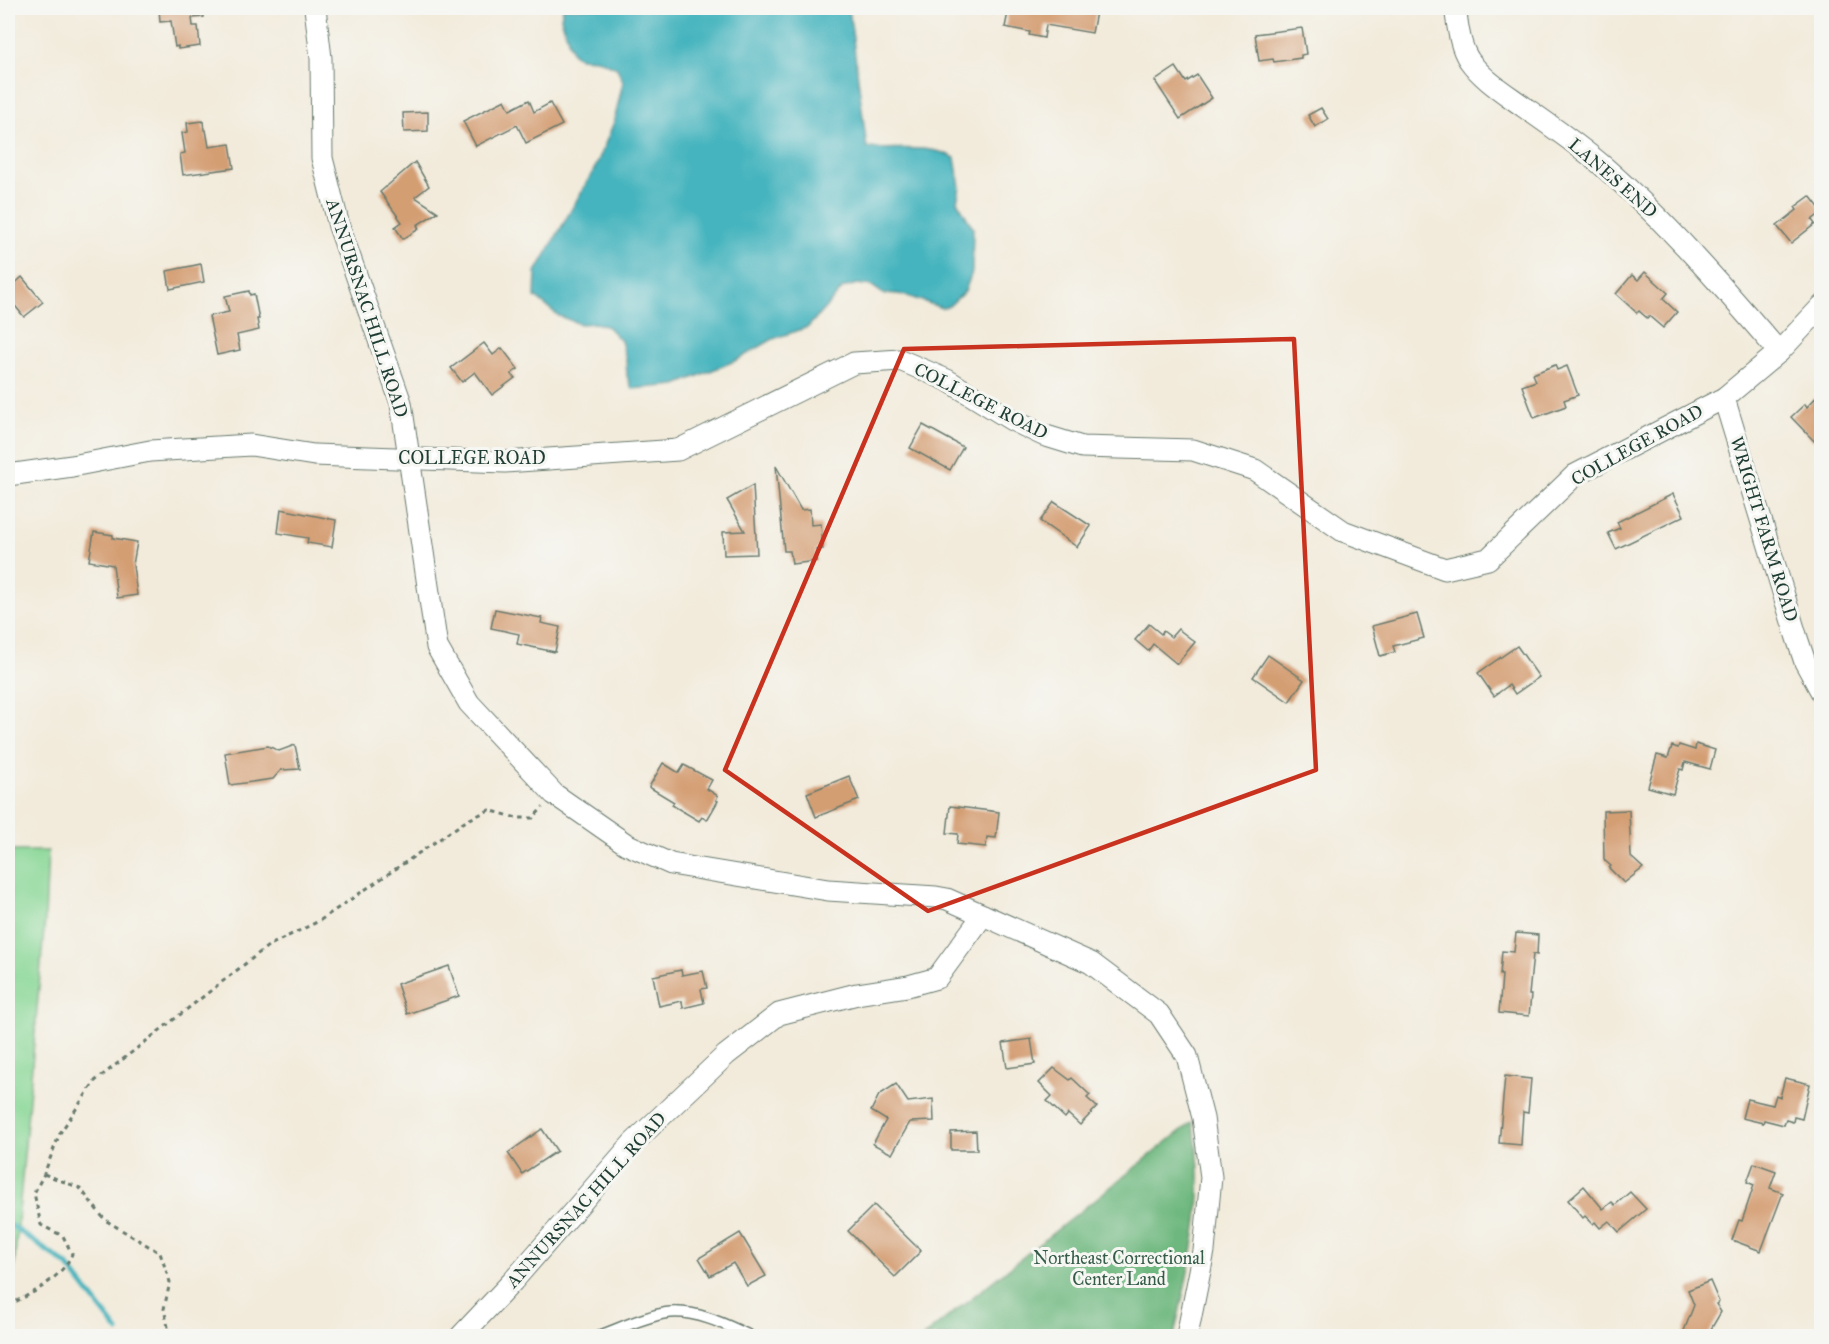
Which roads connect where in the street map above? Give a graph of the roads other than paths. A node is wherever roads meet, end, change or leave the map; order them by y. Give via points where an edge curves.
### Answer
1 (315, 8) edge
2 (1455, 8) edge
3 (1821, 306) edge
4 (1779, 352) junction
5 (1724, 398) junction
6 (410, 458) junction
7 (8, 475) edge
8 (1821, 693) edge
9 (983, 915) junction
10 (461, 1336) edge
11 (599, 1336) edge
12 (750, 1336) edge
13 (1187, 1336) edge

1 - 6 street, ANNURSNAC HILL ROAD via 321,58 322,158 339,226 401,403
2 - 4 street, LANES END via 1469,59 1488,81 1606,169 1691,251
3 - 4 street, COLLEGE ROAD
4 - 5 street, COLLEGE ROAD
5 - 6 street, COLLEGE ROAD via 1575,475 1488,559 1445,569 1342,531 1255,470 1193,450 1082,447 1032,430 947,380 900,360 854,363 678,450 505,462
5 - 8 street, WRIGHT FARM ROAD via 1796,635
6 - 7 street, COLLEGE ROAD via 314,455 251,445 150,451
6 - 9 street, ANNURSNAC HILL ROAD via 437,646 469,704 554,794 626,844 671,864 828,890 936,897
9 - 10 street, ANNURSNAC HILL ROAD via 937,978 779,1014 726,1055 633,1143
9 - 13 street, ANNURSNAC HILL ROAD via 1091,963 1159,1014 1187,1056 1203,1118 1211,1177 1204,1251
11 - 12 lane via 667,1313 703,1316

